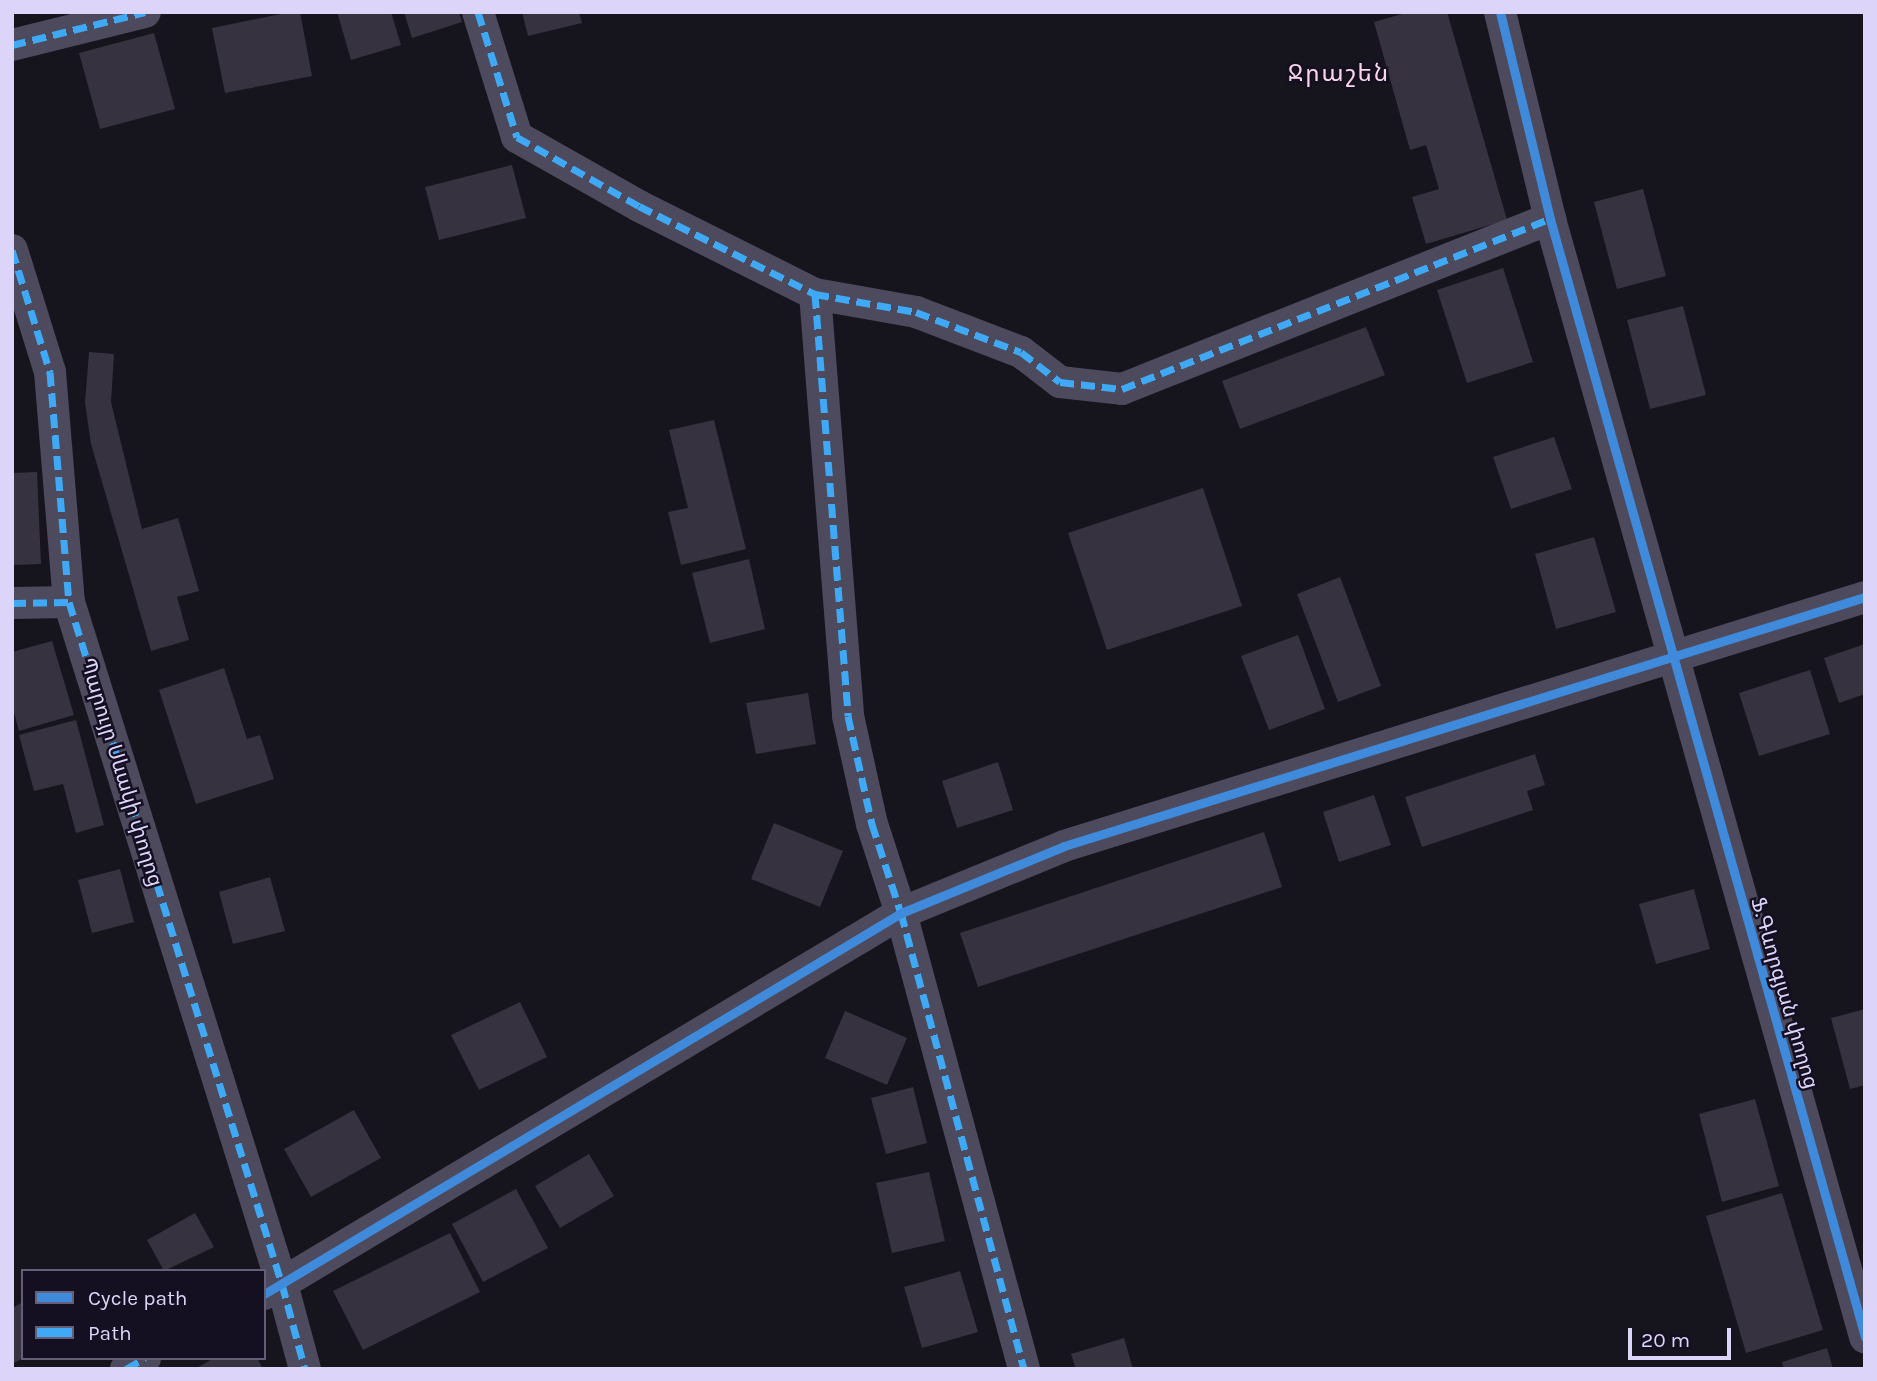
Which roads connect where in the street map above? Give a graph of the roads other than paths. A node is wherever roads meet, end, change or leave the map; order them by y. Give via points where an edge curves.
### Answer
1 (145, 12) edge
2 (478, 12) edge
3 (1500, 12) edge
4 (12, 46) edge
5 (1550, 219) junction
6 (12, 250) edge
7 (815, 294) junction
8 (1865, 597) edge
9 (69, 602) junction
10 (12, 603) edge
11 (1672, 659) junction
12 (901, 913) junction
13 (273, 1289) edge
14 (1865, 1337) edge
15 (142, 1360) edge
16 (126, 1369) edge
17 (305, 1369) edge
18 (1024, 1369) edge

1 - 4 street
2 - 7 street via 517,137 639,206
3 - 5 street, Ֆ.Գևորգյան փողոց
5 - 7 street via 1122,389 1060,382 1021,352 916,313
5 - 11 street, Ֆ.Գևորգյան փողոց
6 - 9 street, Պարույր Սևակի փողոց via 50,372
7 - 12 street via 848,716 872,824
8 - 11 street
9 - 10 street
9 - 13 street, Պարույր Սևակի փողոց
11 - 12 street via 1422,732 1064,846
11 - 14 street, Ֆ.Գևորգյան փողոց
12 - 13 street
12 - 18 street
13 - 17 street, Պարույր Սևակի փողոց
15 - 16 street

